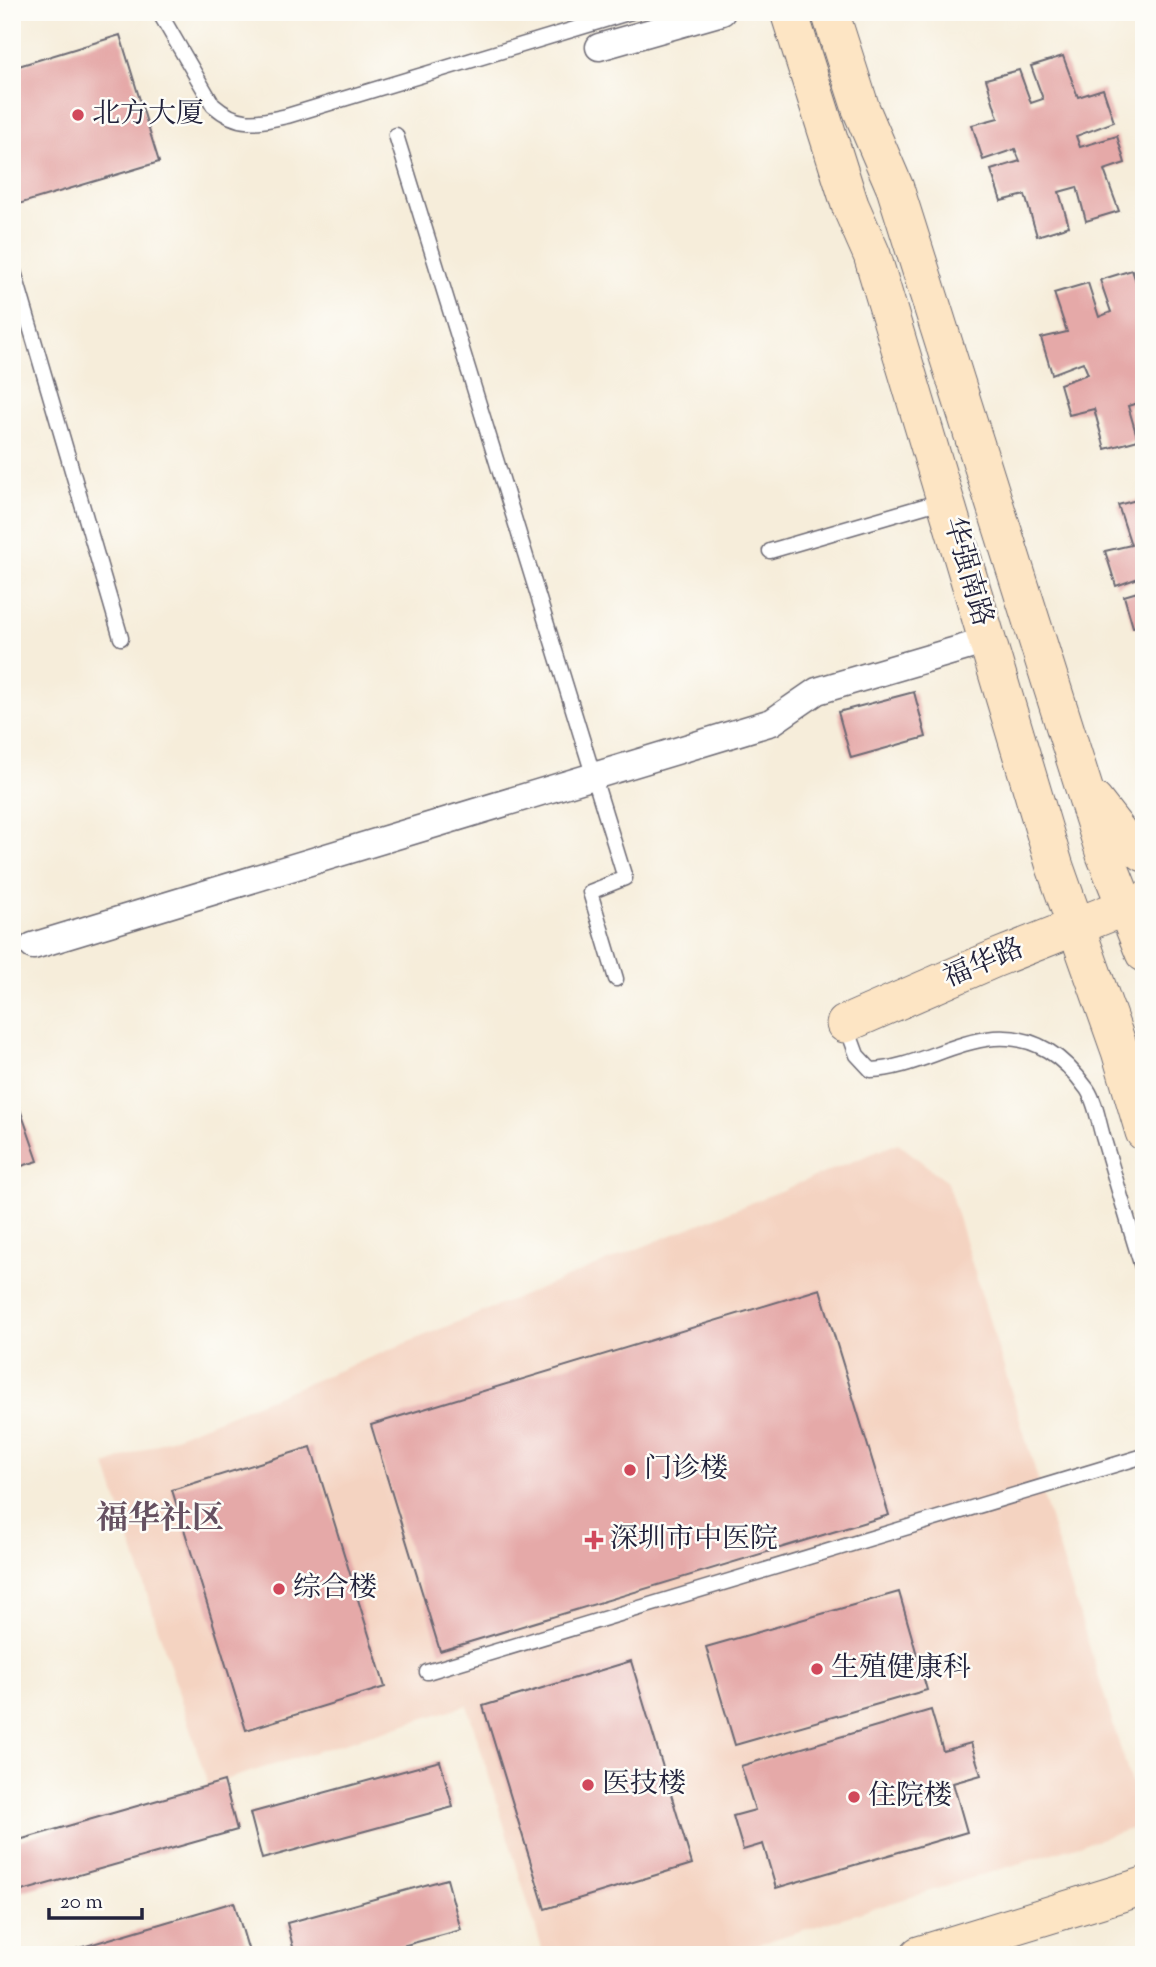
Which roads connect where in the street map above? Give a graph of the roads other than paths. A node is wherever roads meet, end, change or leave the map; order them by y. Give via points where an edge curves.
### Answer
1 (159, 12) edge
2 (631, 12) edge
3 (722, 12) edge
4 (789, 12) edge
5 (830, 12) edge
6 (599, 47) dead end
7 (396, 135) dead end
8 (12, 265) edge
9 (946, 500) junction
10 (770, 551) dead end
11 (121, 638) dead end
12 (987, 641) junction
13 (593, 776) junction
14 (1081, 778) junction
15 (1144, 853) edge
16 (1139, 926) edge
17 (1076, 927) junction
18 (33, 946) dead end
19 (616, 979) dead end
20 (845, 1024) joint
21 (1132, 1047) edge
22 (1144, 1132) edge
23 (1144, 1273) edge
24 (1144, 1456) edge
25 (427, 1672) dead end
26 (1144, 1886) edge
27 (919, 1955) edge

1 - 2 lane via 213,105 225,116 245,123 287,116
3 - 6 street
4 - 9 main road, 华强南路 via 850,205 872,254
5 - 14 main road, 华强南路 via 861,109 895,188
7 - 13 lane
8 - 11 lane
9 - 10 lane
9 - 12 main road, 华强南路
12 - 13 street via 817,691 772,722
12 - 17 main road, 华强南路
13 - 18 street
13 - 19 lane via 625,878 590,892
14 - 15 main road via 1100,811 1122,837
14 - 16 main road, 华强南路 via 1105,855
16 - 17 main road, 福华路
17 - 20 main road, 福华路
17 - 21 main road, 华强南路
20 - 23 lane via 857,1055 871,1070 890,1070 943,1050 996,1038 1032,1042 1057,1055 1089,1091
21 - 22 main road, 华强南路
24 - 25 lane
26 - 27 main road

